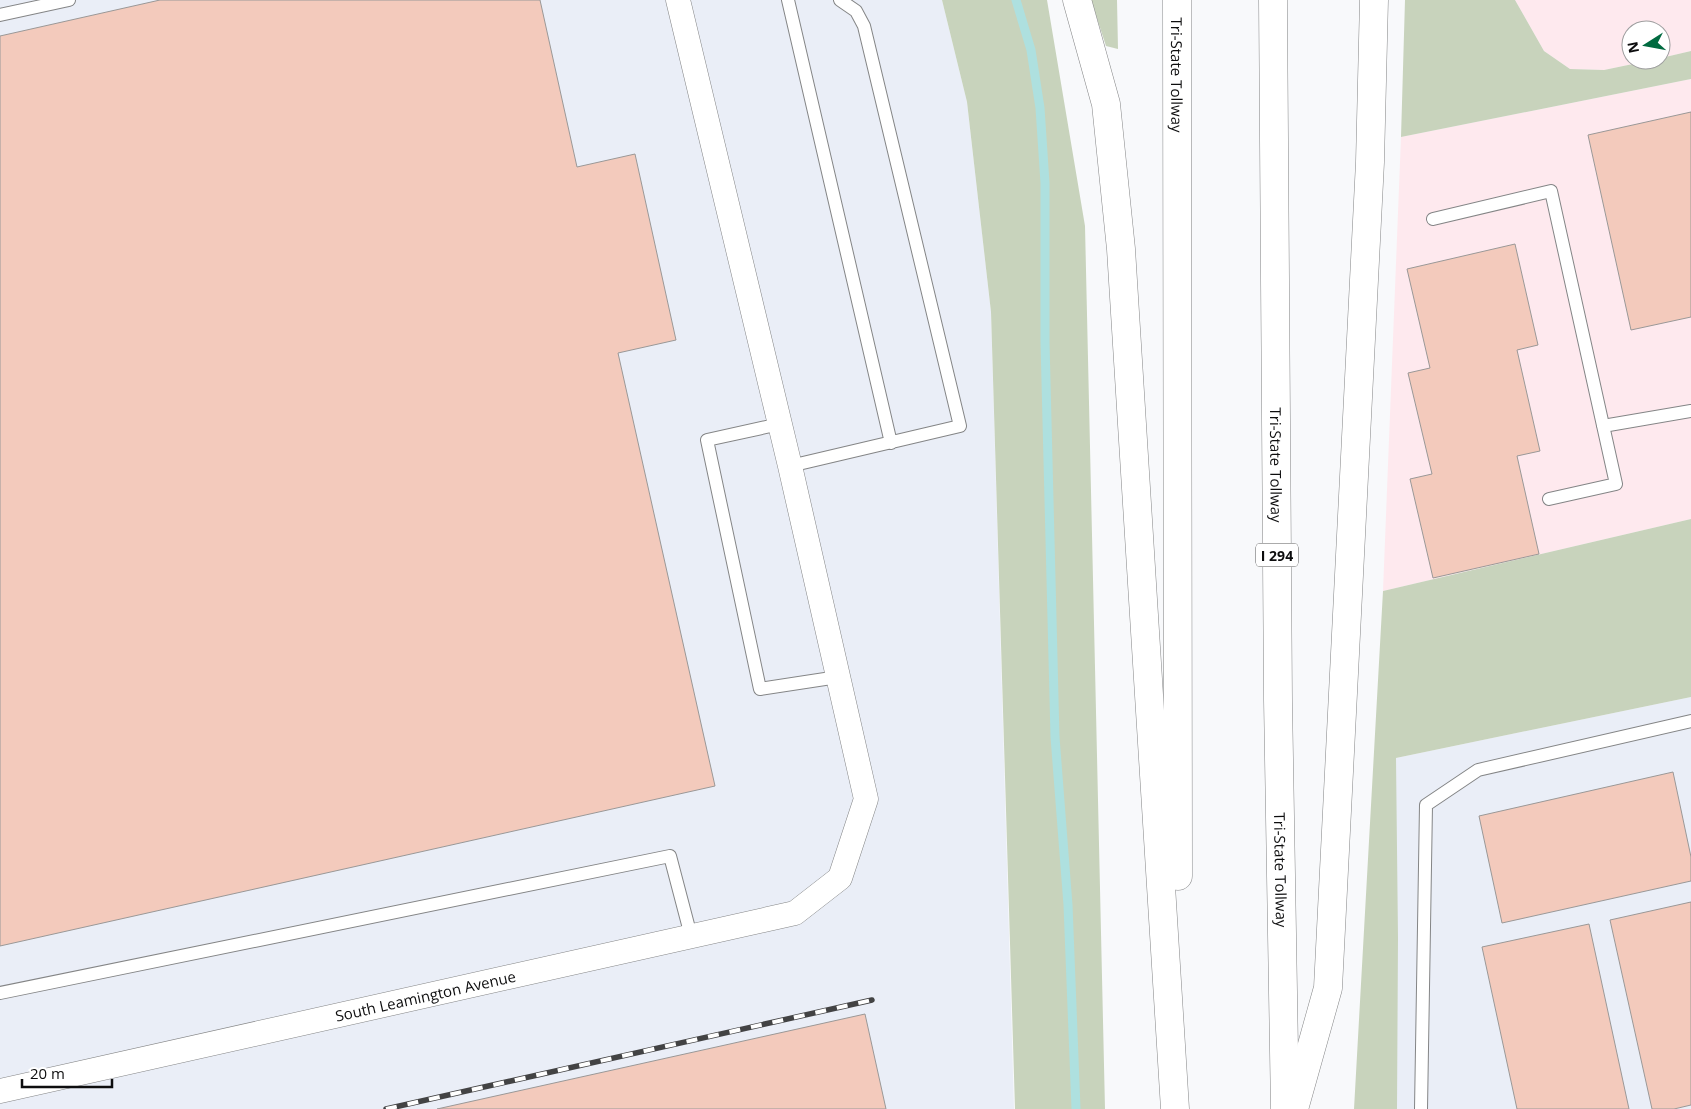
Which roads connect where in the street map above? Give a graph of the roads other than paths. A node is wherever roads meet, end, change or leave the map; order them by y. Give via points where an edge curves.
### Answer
1 (69, 0) edge
2 (678, 0) edge
3 (788, 0) edge
4 (840, 0) edge
5 (1077, 0) edge
6 (1177, 0) edge
7 (1273, 0) edge
8 (1374, 0) edge
9 (0, 15) edge
10 (1433, 219) dead end
11 (1691, 411) edge
12 (780, 424) junction
13 (1603, 426) junction
14 (891, 443) junction
15 (790, 466) junction
16 (1549, 499) dead end
17 (838, 677) junction
18 (1691, 721) edge
19 (691, 936) junction
20 (0, 994) edge
21 (0, 1091) edge
22 (1177, 1109) edge
23 (1285, 1109) edge
24 (1294, 1109) edge
25 (1421, 1109) edge

1 - 9 lane
2 - 12 street
3 - 14 lane
4 - 14 lane via 856,11 869,42 960,426
5 - 22 highway via 1106,104 1121,249
6 - 22 highway, Tri-State Tollway
7 - 23 highway, Tri-State Tollway / I 294
8 - 24 highway via 1370,162 1328,988
10 - 13 lane via 1551,191
11 - 13 lane
12 - 15 street
12 - 17 lane via 707,440 760,689
13 - 16 lane via 1616,484
14 - 15 lane
15 - 17 street
17 - 19 street, South Leamington Avenue via 866,799 840,878 795,913
18 - 25 lane via 1478,770 1426,805
19 - 20 lane via 670,856
19 - 21 street, South Leamington Avenue

